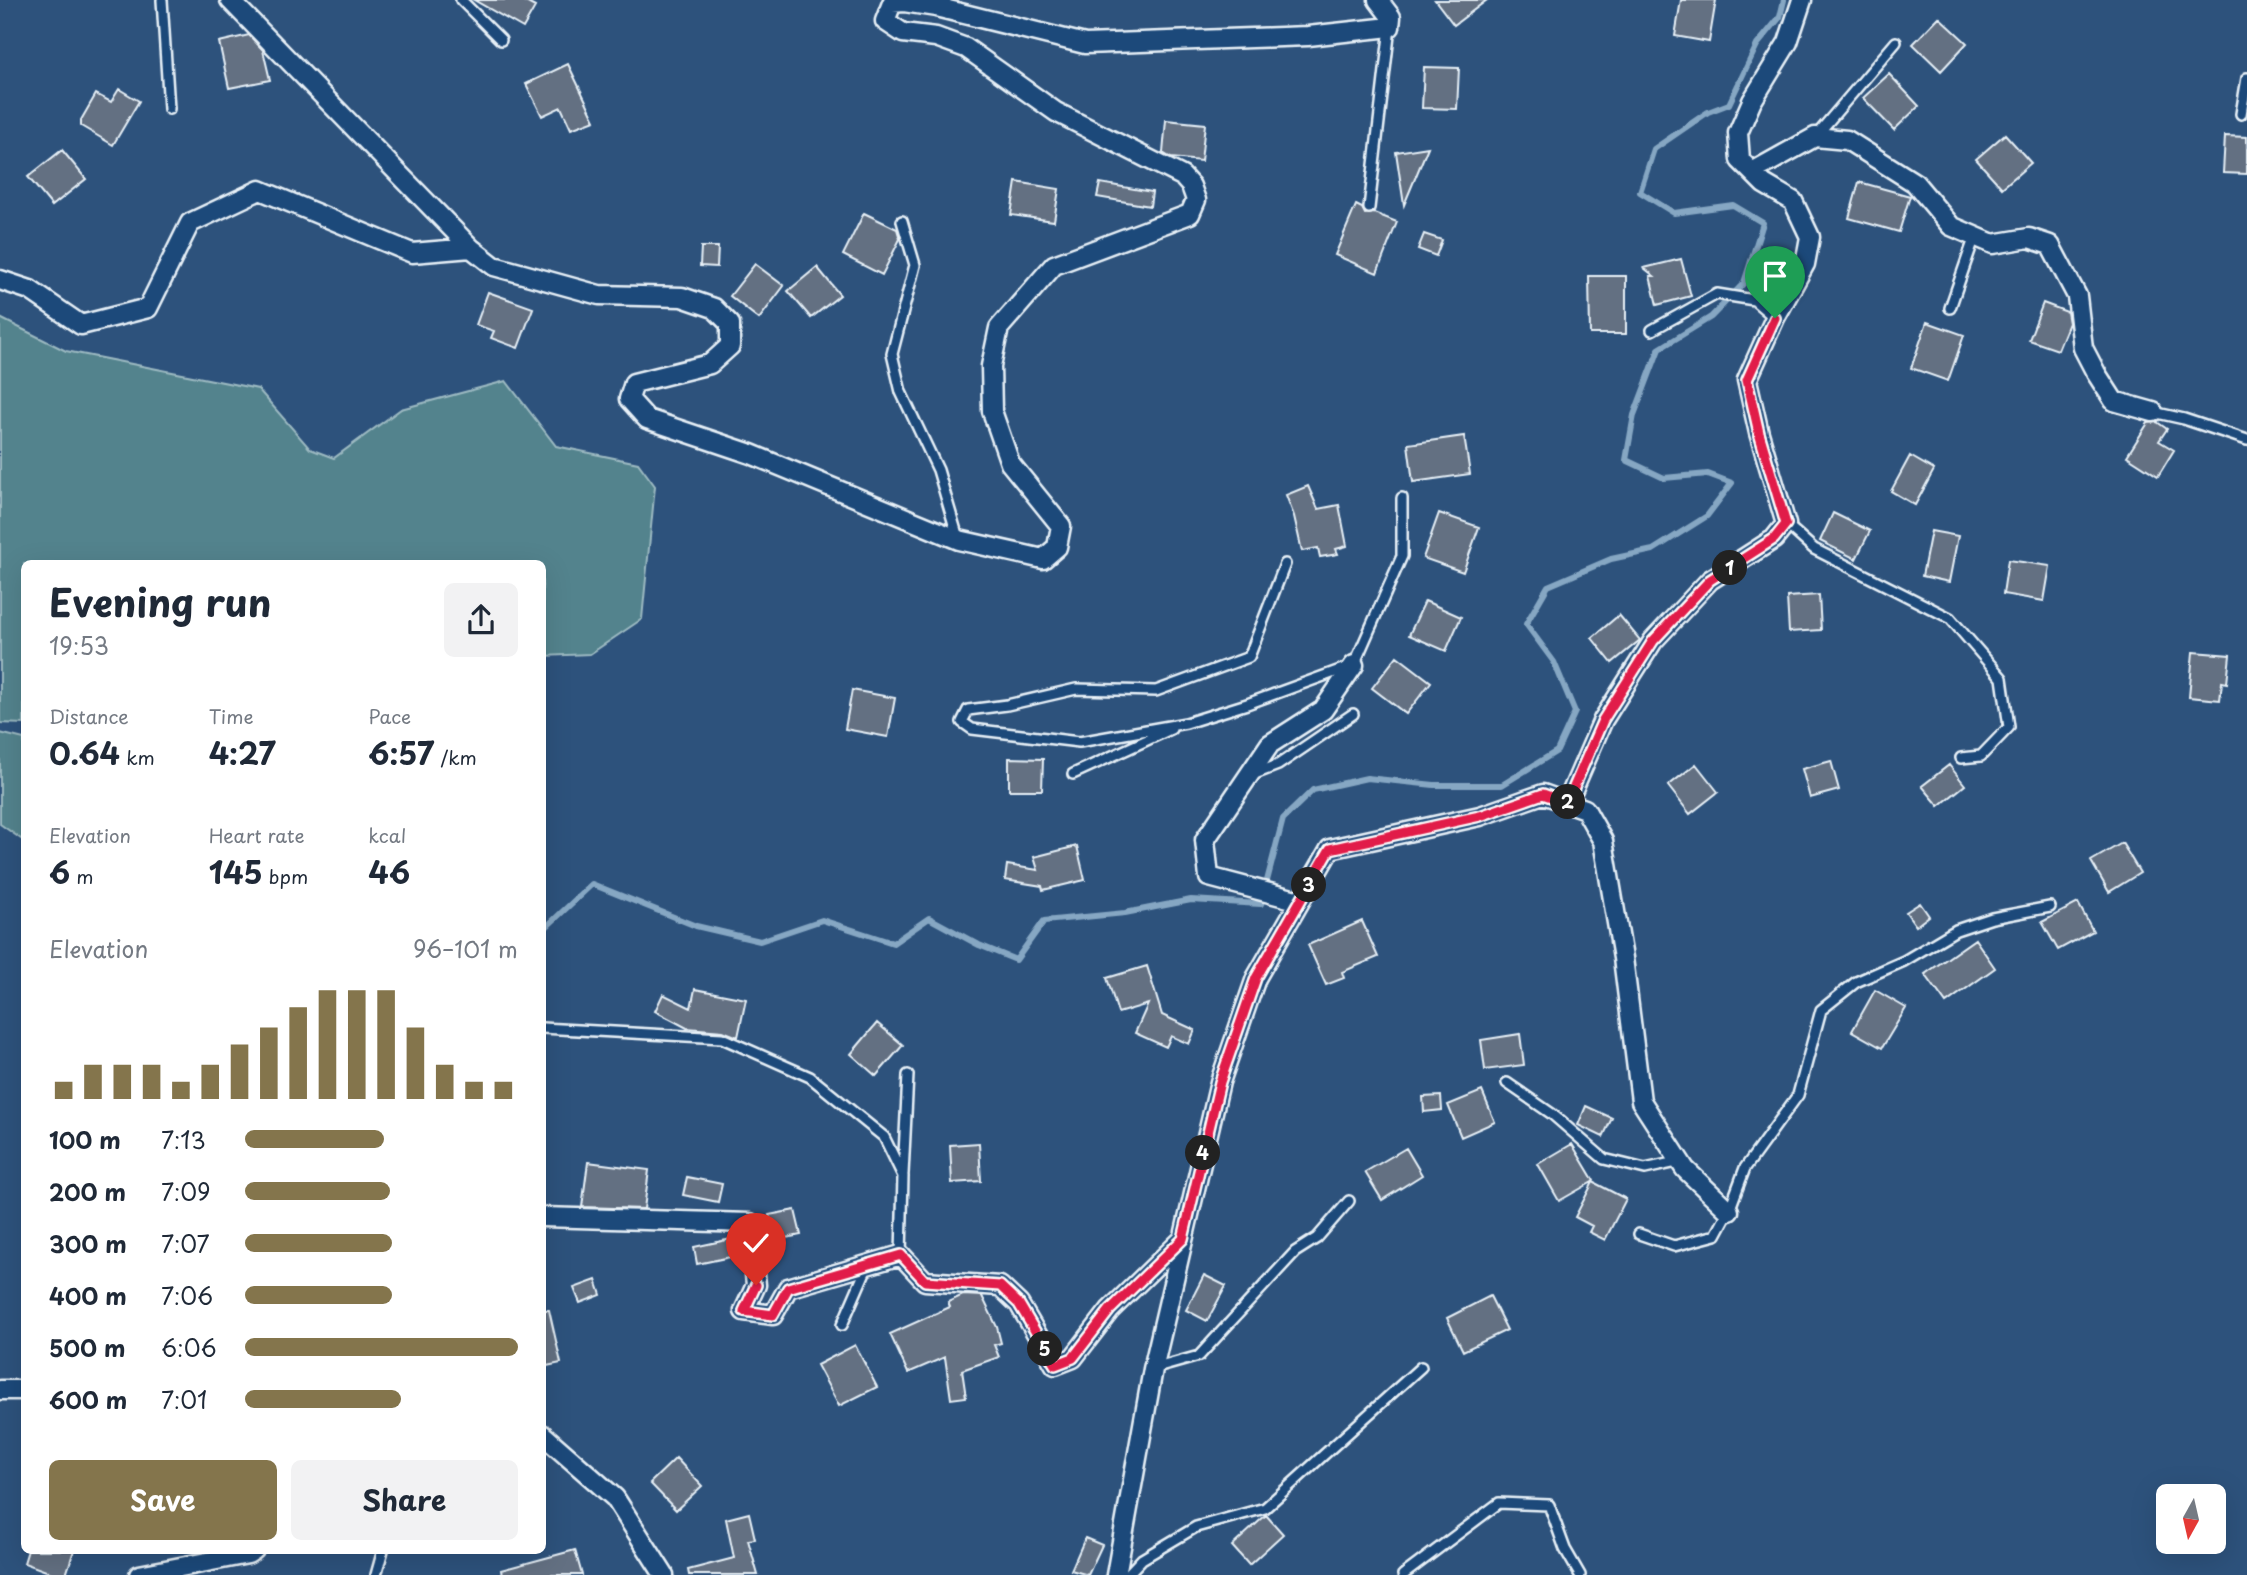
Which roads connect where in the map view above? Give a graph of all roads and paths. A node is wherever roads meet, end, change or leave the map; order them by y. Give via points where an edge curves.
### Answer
1 (162, 0) edge
2 (230, 0) edge
3 (461, 0) edge
4 (1378, 0) edge
5 (1802, 0) edge
6 (1390, 27) junction
7 (501, 40) dead end
8 (1896, 42) dead end
9 (2247, 78) edge
10 (169, 109) dead end
11 (2241, 114) dead end
12 (1815, 137) junction
13 (1752, 172) junction
14 (1369, 208) dead end
15 (902, 221) dead end
16 (1975, 236) junction
17 (471, 248) junction
18 (0, 280) edge
19 (1950, 308) dead end
20 (1775, 318) junction
21 (1652, 330) dead end
22 (2153, 412) joint
23 (2247, 440) edge
24 (1402, 498) dead end
25 (1786, 524) junction
26 (959, 540) junction
27 (1285, 564) dead end
28 (1354, 665) junction
29 (1353, 714) dead end
30 (1186, 723) junction
31 (1961, 758) dead end
32 (1073, 774) dead end
33 (1247, 777) junction
34 (1567, 803) junction
35 (1300, 901) junction
36 (2050, 907) dead end
37 (546, 1028) edge
38 (908, 1075) dead end
39 (1507, 1083) dead end
40 (1681, 1161) junction
41 (903, 1176) junction
42 (1349, 1201) dead end
43 (1730, 1211) junction
44 (546, 1217) edge
45 (1639, 1234) dead end
46 (1183, 1239) junction
47 (901, 1255) junction
48 (869, 1263) junction
49 (842, 1325) dead end
50 (1421, 1367) dead end
51 (1153, 1369) junction
52 (0, 1390) edge
53 (21, 1391) edge
54 (546, 1438) edge
55 (248, 1554) edge
56 (382, 1554) edge
57 (139, 1575) edge
58 (376, 1575) edge
59 (664, 1575) edge
60 (1116, 1575) edge
61 (1127, 1575) edge
62 (1403, 1575) edge
63 (1580, 1575) edge

1 - 10 lane
2 - 17 street
3 - 7 lane
4 - 6 street via 1391,17
5 - 13 street via 1788,42 1738,133 1740,160
6 - 14 lane
6 - 26 street via 1308,36 1085,44 936,7 892,4 885,21 893,28 966,48 1056,112 1182,176 1196,200 1190,214 1054,265 999,327 991,366 992,411 1010,463 1061,526 1057,547 1043,559
8 - 12 lane
9 - 11 lane
12 - 13 street
12 - 16 street via 1847,140 1915,183 1951,226
13 - 20 street via 1793,201 1810,237 1805,264
15 - 26 lane via 915,265 892,354 901,392 938,470
16 - 19 lane
16 - 22 street via 1993,244 2029,238 2050,245 2077,296 2083,348 2096,373 2114,401
17 - 18 street via 412,253 260,190 190,223 148,308 81,324 30,290
17 - 26 street via 494,266 600,295 682,297 714,307 730,324 730,346 710,364 634,383 629,399 647,419 751,454
20 - 21 lane via 1754,300 1717,294
20 - 25 street via 1747,380
22 - 23 lane
24 - 28 lane via 1402,556
25 - 31 lane via 1814,549 1950,618 2002,678 2008,727 1982,756
25 - 34 street via 1774,539 1710,580 1653,641 1603,720
27 - 30 lane via 1249,657 1156,691 1076,689 968,710 962,722 972,729 1079,742
28 - 30 lane
28 - 33 street via 1323,710 1270,744
29 - 33 lane via 1278,765
30 - 32 lane
33 - 35 street via 1205,841 1209,877
34 - 35 street via 1543,794 1480,816 1330,849
34 - 40 street via 1585,810 1604,841 1641,1101
35 - 46 street via 1256,978 1220,1082
36 - 43 lane via 1956,930 1904,961 1856,982 1821,1010 1798,1095 1745,1168
37 - 41 lane via 722,1038 810,1077 884,1137
38 - 41 lane
39 - 40 lane via 1604,1159 1645,1169
40 - 43 street
41 - 47 lane
42 - 51 lane via 1199,1356
43 - 45 lane via 1716,1235 1674,1246
44 - 48 street via 750,1223 756,1285 744,1311 773,1315 788,1288
46 - 47 street via 1110,1310 1073,1358 1055,1365 1019,1304 1000,1286 925,1281
46 - 51 street
47 - 48 street
48 - 49 lane
50 - 61 lane via 1265,1508 1196,1527 1142,1559
51 - 60 street
52 - 53 street
54 - 59 street via 615,1498
55 - 57 street
56 - 58 lane
62 - 63 lane via 1499,1503 1549,1505

